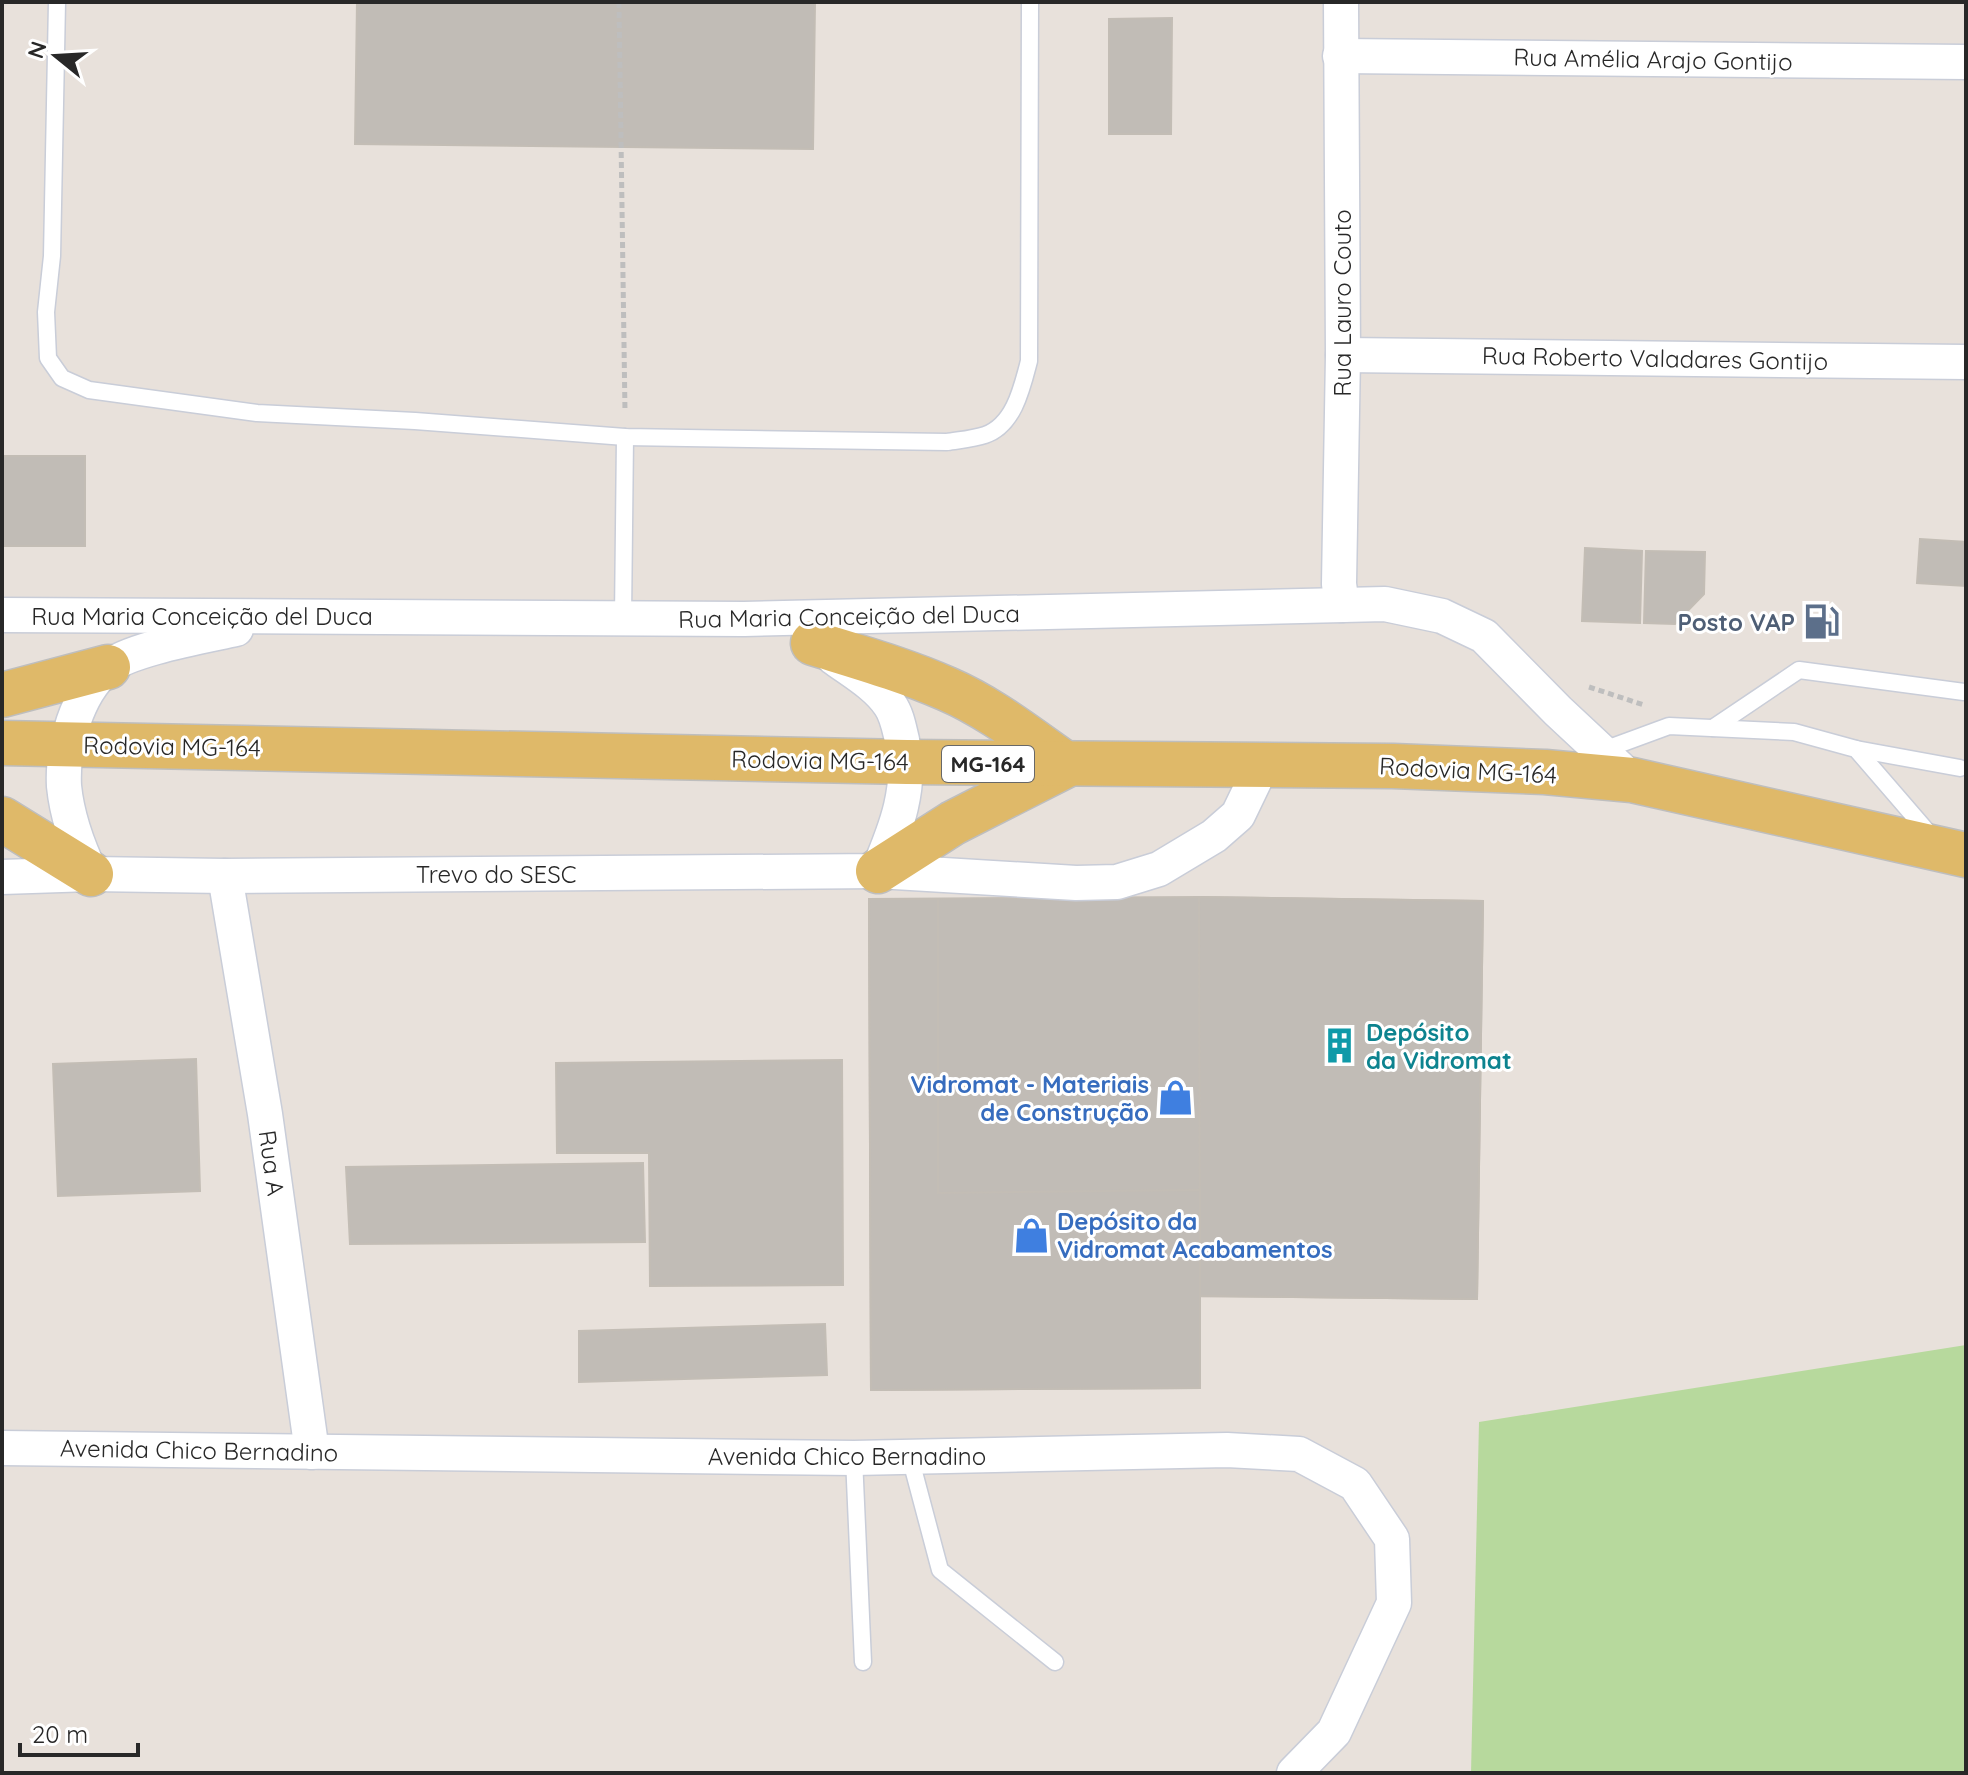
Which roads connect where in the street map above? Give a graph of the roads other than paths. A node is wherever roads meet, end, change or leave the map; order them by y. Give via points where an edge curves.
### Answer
1 (57, 2) edge
2 (1030, 2) edge
3 (1341, 2) edge
4 (1340, 56) junction
5 (1966, 62) edge
6 (1343, 355) junction
7 (1966, 362) edge
8 (625, 437) junction
9 (1342, 605) junction
10 (2, 615) edge
11 (287, 616) junction
12 (640, 619) junction
13 (813, 643) junction
14 (108, 667) junction
15 (1964, 692) dead end
16 (2, 695) edge
17 (1713, 728) junction
18 (2, 743) edge
19 (68, 743) junction
20 (1856, 749) junction
21 (1601, 751) junction
22 (907, 762) junction
23 (1067, 765) junction
24 (1262, 765) junction
25 (1960, 768) dead end
26 (1632, 780) junction
27 (2, 819) edge
28 (1955, 852) edge
29 (878, 871) junction
30 (91, 874) junction
31 (225, 876) junction
32 (2, 877) edge
33 (2, 1448) edge
34 (312, 1452) junction
35 (910, 1457) junction
36 (854, 1458) junction
37 (863, 1662) dead end
38 (1055, 1662) dead end
39 (1294, 1773) edge

1 - 8 lane via 53,241 46,312 48,358 62,378 89,390 257,413
2 - 8 lane via 1029,361 1006,420 987,435 947,442
3 - 4 street, Rua Lauro Couto
4 - 5 street, Rua Amélia Arajo Gontijo
4 - 6 street, Rua Lauro Couto
6 - 7 street, Rua Roberto Valadares Gontijo
6 - 9 street, Rua Lauro Couto
8 - 12 lane
9 - 12 street, Rua Maria Conceição del Duca
9 - 21 street, Rua Maria Conceição del Duca via 1385,604 1442,616 1484,636
10 - 11 street, Rua Maria Conceição del Duca
11 - 12 street, Rua Maria Conceição del Duca
11 - 14 street via 145,650
12 - 13 street
13 - 22 street via 889,704
13 - 23 main road via 948,689 994,713
14 - 16 main road
14 - 19 street via 84,695
15 - 17 lane via 1799,670
17 - 20 lane via 1794,732
17 - 21 lane via 1669,726
18 - 19 main road, Rodovia MG-164 / MG-164
19 - 22 main road, Rodovia MG-164 / MG-164
19 - 30 street via 64,786
20 - 25 lane
20 - 28 lane
21 - 26 street, Rua Maria Conceição del Duca
22 - 23 main road, Rodovia MG-164 / MG-164
22 - 29 street via 904,799
23 - 24 main road, Rodovia MG-164 / MG-164
23 - 29 main road via 953,823
24 - 26 main road, Rodovia MG-164 / MG-164 via 1454,768
24 - 29 street, Trevo do SESC via 1238,815 1214,836 1159,869 1117,882
26 - 28 main road, Rodovia MG-164 / MG-164
27 - 30 main road
29 - 31 street, Trevo do SESC
30 - 31 street, Trevo do SESC
30 - 32 street, Trevo do SESC
31 - 34 street, Rua A via 265,1114
33 - 34 street, Avenida Chico Bernadino
34 - 36 street, Avenida Chico Bernadino
35 - 36 street, Avenida Chico Bernadino
35 - 38 lane via 940,1570
35 - 39 street, Avenida Chico Bernadino via 1227,1450 1299,1454 1355,1484 1392,1539 1394,1603 1334,1732
36 - 37 lane

